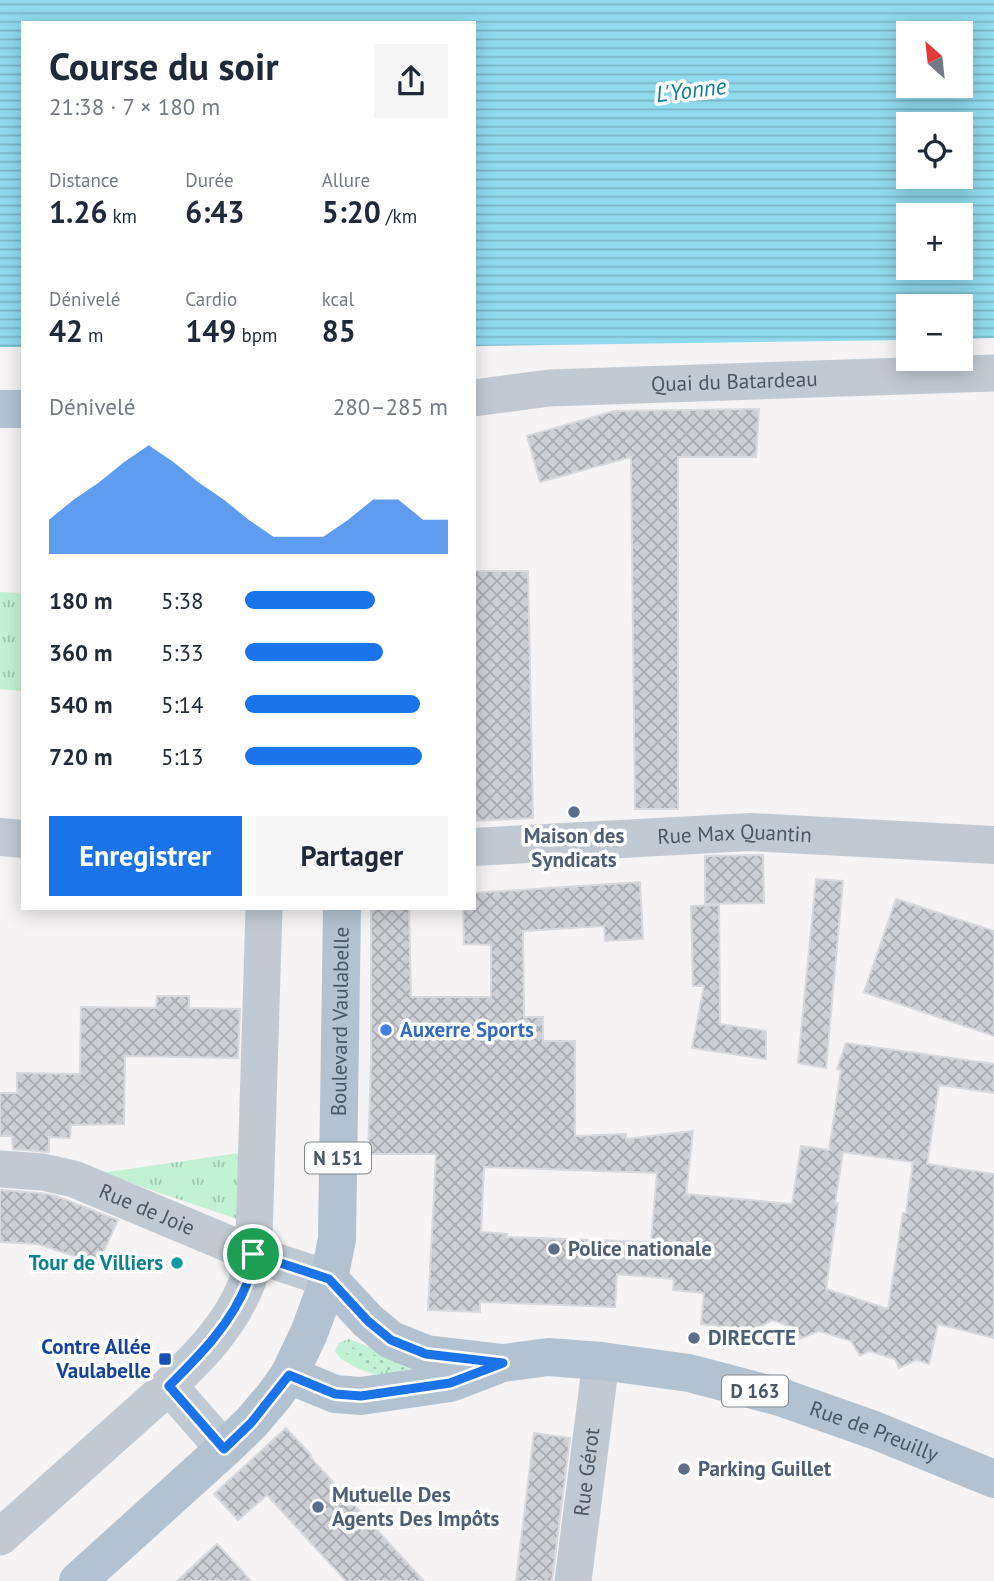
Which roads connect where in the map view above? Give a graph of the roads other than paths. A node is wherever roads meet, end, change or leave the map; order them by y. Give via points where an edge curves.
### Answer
1 (994, 373) edge
2 (476, 398) edge
3 (0, 409) edge
4 (21, 410) edge
5 (0, 837) edge
6 (21, 839) edge
7 (994, 845) edge
8 (476, 846) edge
9 (264, 910) edge
10 (342, 910) edge
11 (0, 1169) edge
12 (253, 1254) junction
13 (329, 1279) junction
14 (601, 1361) junction
15 (503, 1363) junction
16 (289, 1375) junction
17 (169, 1386) junction
18 (224, 1449) junction
19 (994, 1479) edge
20 (0, 1537) edge
21 (78, 1581) edge
22 (573, 1581) edge

1 - 2 street, Quai du Batardeau via 549,388
3 - 4 main road
5 - 6 street
7 - 8 street, Rue Max Quantin via 750,832
9 - 12 street
10 - 13 main road, Boulevard Vaulabelle / N 151 via 337,1240
11 - 12 street, Rue de Joie via 74,1179
12 - 13 street, Rue de Joie
12 - 17 street via 249,1279 237,1305 204,1350
13 - 15 main road, Rue de Preuilly / D 163 via 391,1340 426,1354
13 - 16 main road, Boulevard Vaulabelle / N 151
14 - 15 main road, Rue de Preuilly / D 163 via 548,1357
14 - 19 main road, Rue de Preuilly / D 163 via 689,1373 783,1398
14 - 22 street, Rue Gérot
15 - 16 main road, Rue de Preuilly via 450,1383 361,1396 335,1394
16 - 18 main road, Boulevard Vaulabelle / N 151
17 - 18 street
17 - 20 street
18 - 21 main road, Boulevard Vaulabelle / N 151

